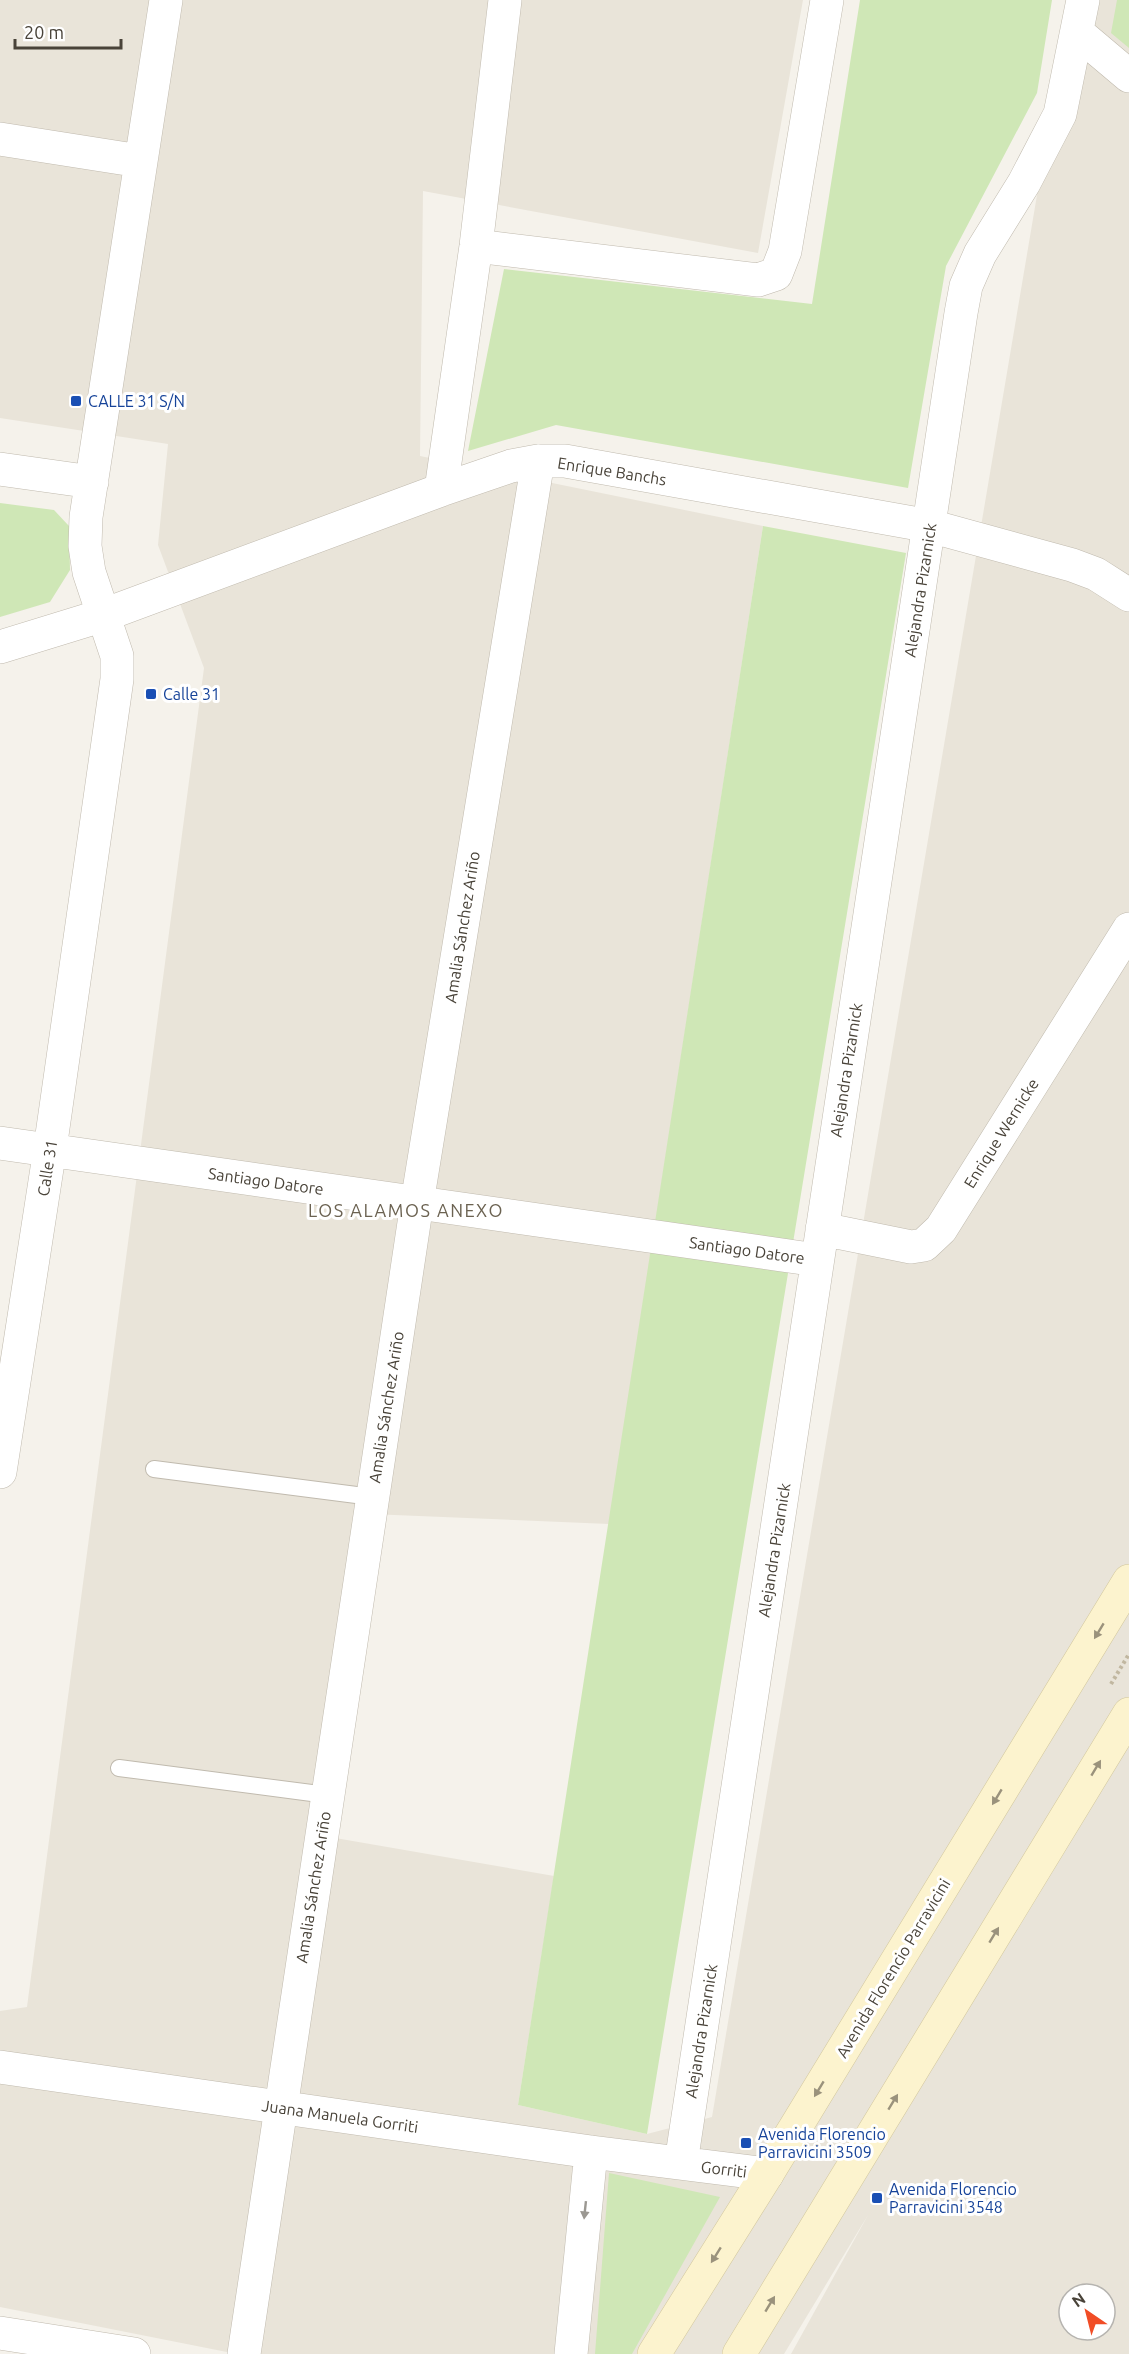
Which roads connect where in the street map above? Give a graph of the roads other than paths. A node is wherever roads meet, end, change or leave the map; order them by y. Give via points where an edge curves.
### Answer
1 (166, 0) edge
2 (505, 0) edge
3 (827, 0) edge
4 (1083, 0) edge
5 (1078, 33) junction
6 (1129, 76) edge
7 (0, 139) edge
8 (140, 162) junction
9 (476, 246) junction
10 (538, 461) junction
11 (0, 469) edge
12 (92, 482) junction
13 (441, 490) junction
14 (930, 526) junction
15 (1129, 595) edge
16 (104, 615) junction
17 (0, 647) edge
18 (1129, 929) edge
19 (0, 1143) edge
20 (50, 1149) junction
21 (417, 1203) junction
22 (819, 1244) junction
23 (154, 1469) dead end
24 (0, 1472) edge
25 (372, 1497) junction
26 (1129, 1581) edge
27 (1129, 1714) edge
28 (119, 1768) dead end
29 (327, 1795) junction
30 (0, 2067) edge
31 (280, 2108) junction
32 (591, 2152) junction
33 (681, 2163) junction
34 (767, 2174) junction
35 (0, 2333) edge
36 (134, 2354) edge
37 (244, 2354) edge
38 (571, 2354) edge
39 (654, 2354) edge
40 (739, 2354) edge

1 - 8 street, Calle 31
2 - 9 street
3 - 9 street via 785,251 776,274 758,280
4 - 5 street, Alejandra Pizarnick
5 - 6 street
5 - 14 street, Alejandra Pizarnick via 1060,114 966,286
7 - 8 street
8 - 12 street, Calle 31
9 - 13 street
10 - 13 street, Enrique Banchs
10 - 14 street, Enrique Banchs via 565,462
10 - 21 street, Amalia Sánchez Ariño
11 - 12 street
12 - 16 street, Calle 31 via 85,546 89,572
13 - 16 street, Enrique Banchs
14 - 15 street, Enrique Banchs via 1072,565 1096,574
14 - 22 street, Alejandra Pizarnick
16 - 17 street, Enrique Banchs
16 - 20 street, Calle 31 via 117,656 117,680
18 - 22 street, Enrique Wernicke via 941,1229 924,1245 911,1247
19 - 20 street, Santiago Datore
20 - 21 street, Santiago Datore
20 - 24 street, Calle 31
21 - 22 street, Santiago Datore
21 - 25 street, Amalia Sánchez Ariño
22 - 33 street, Alejandra Pizarnick
23 - 25 lane
25 - 29 street, Amalia Sánchez Ariño
26 -> 34 main road, Avenida Florencio Parravicini
40 -> 27 main road
28 - 29 lane
29 - 31 street, Amalia Sánchez Ariño
30 - 31 street, Juana Manuela Gorriti
31 - 32 street, Juana Manuela Gorriti
31 - 37 street, Amalia Sánchez Ariño
32 - 33 street, Juana Manuela Gorriti
32 -> 38 street
33 - 34 street, Gorriti
34 -> 39 main road, Avenida Florencio Parravicini
35 - 36 street

